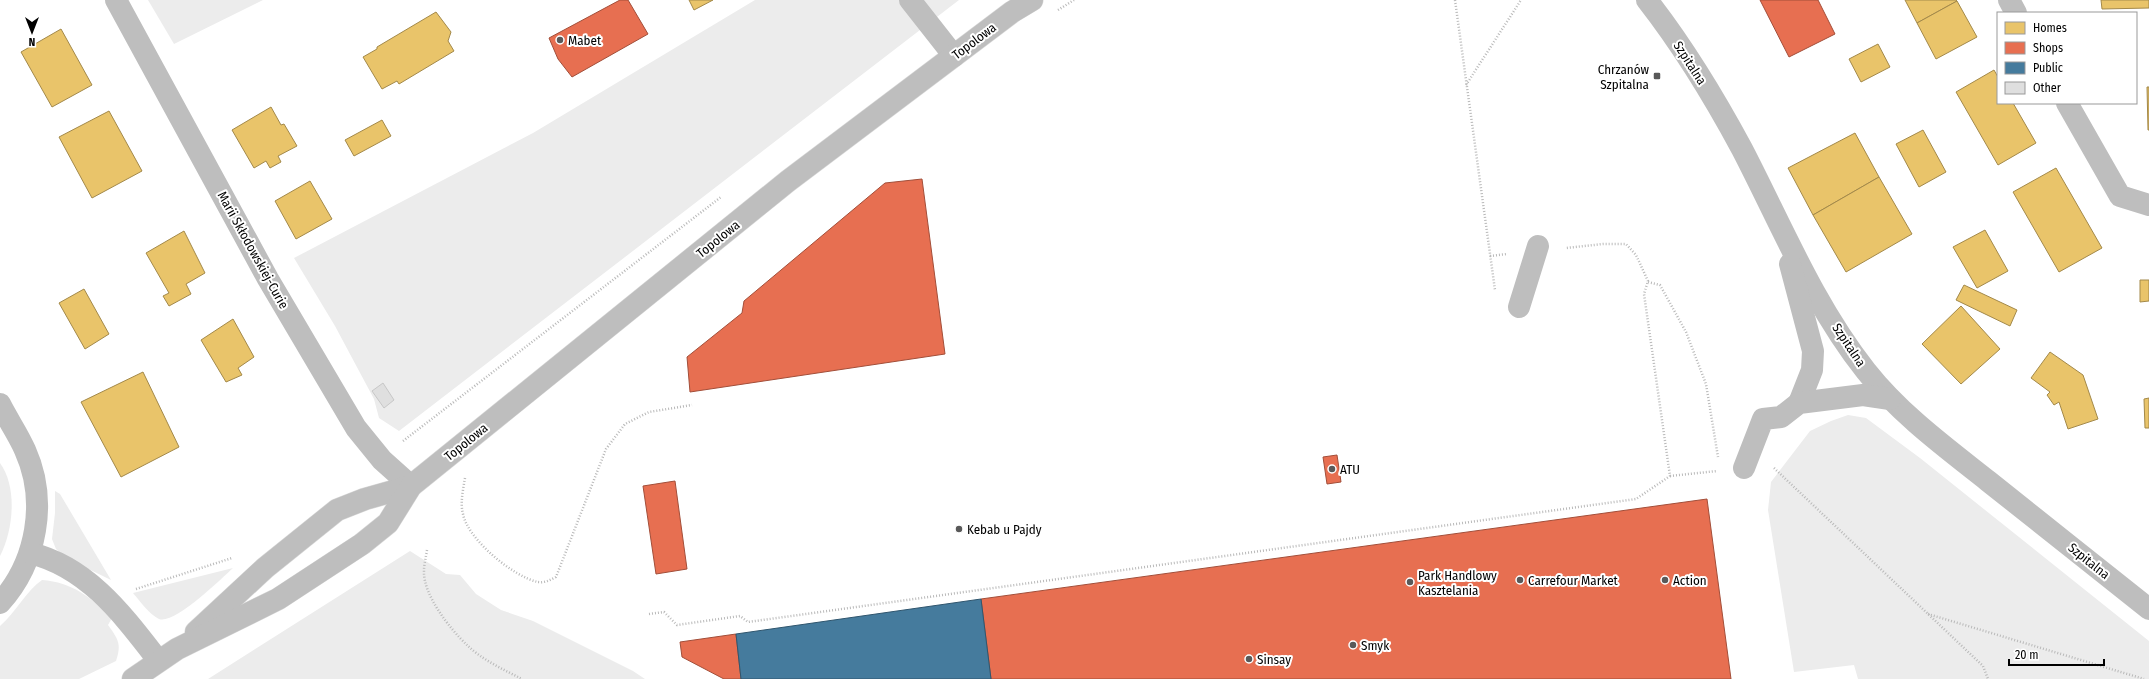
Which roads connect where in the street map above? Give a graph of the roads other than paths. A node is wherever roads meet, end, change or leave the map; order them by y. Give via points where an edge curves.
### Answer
1 (116, 0) edge
2 (910, 0) edge
3 (1032, 0) edge
4 (1647, 0) edge
5 (2009, 0) edge
6 (2015, 12) edge
7 (954, 56) junction
8 (2068, 104) edge
9 (2149, 205) edge
10 (1780, 227) junction
11 (1548, 247) road end
12 (1519, 307) dead end
13 (1890, 399) junction
14 (1800, 403) junction
15 (2, 412) edge
16 (1744, 468) dead end
17 (411, 486) junction
18 (30, 553) junction
19 (0, 603) edge
20 (2149, 609) edge
21 (177, 649) junction
22 (158, 660) junction
23 (133, 679) edge

1 - 17 street, Marii Skłodowskiej-Curie via 268,279 356,428 382,460
2 - 7 street
3 - 7 street, Topolowa
4 - 10 street, Szpitalna via 1686,55 1716,104 1742,149
5 - 6 street
7 - 17 street, Topolowa via 788,181
8 - 9 street via 2120,196
10 - 13 street, Szpitalna via 1846,343
10 - 14 street via 1813,351 1812,370
11 - 12 street
13 - 14 street via 1863,395
13 - 20 street, Szpitalna via 1928,433
14 - 16 street via 1782,416 1763,419
15 - 18 street via 25,450 37,496 36,524
17 - 21 street, Topolowa via 337,510 265,568
17 - 21 street, Topolowa via 388,523 362,544 278,598
18 - 19 street via 22,573
18 - 22 street via 45,556 69,568 96,587 116,606
21 - 22 street, Topolowa
22 - 23 street, Topolowa

